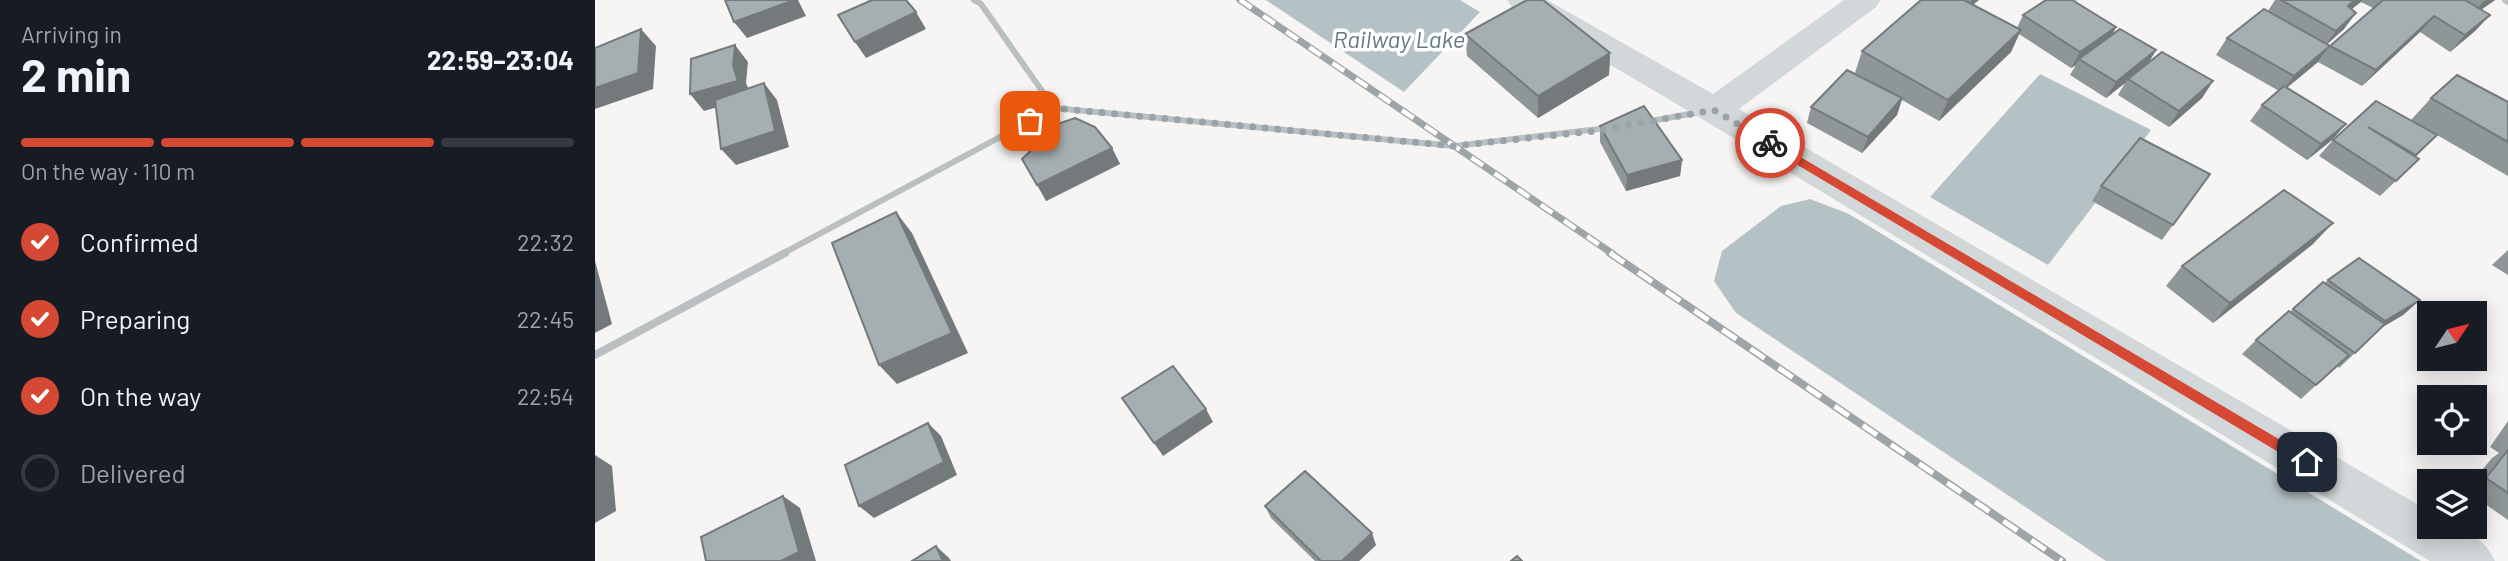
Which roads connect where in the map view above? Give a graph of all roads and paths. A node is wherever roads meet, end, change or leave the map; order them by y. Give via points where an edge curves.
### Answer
1 (974, 0) edge
2 (1523, 0) edge
3 (1865, 0) edge
4 (1054, 108) junction
5 (1714, 110) junction
6 (1642, 122) edge
7 (1618, 127) edge
8 (595, 355) edge
9 (2472, 561) edge

1 - 4 street
2 - 5 street
3 - 5 street
4 - 7 street via 1454,146
4 - 8 street
5 - 6 street
5 - 9 street

